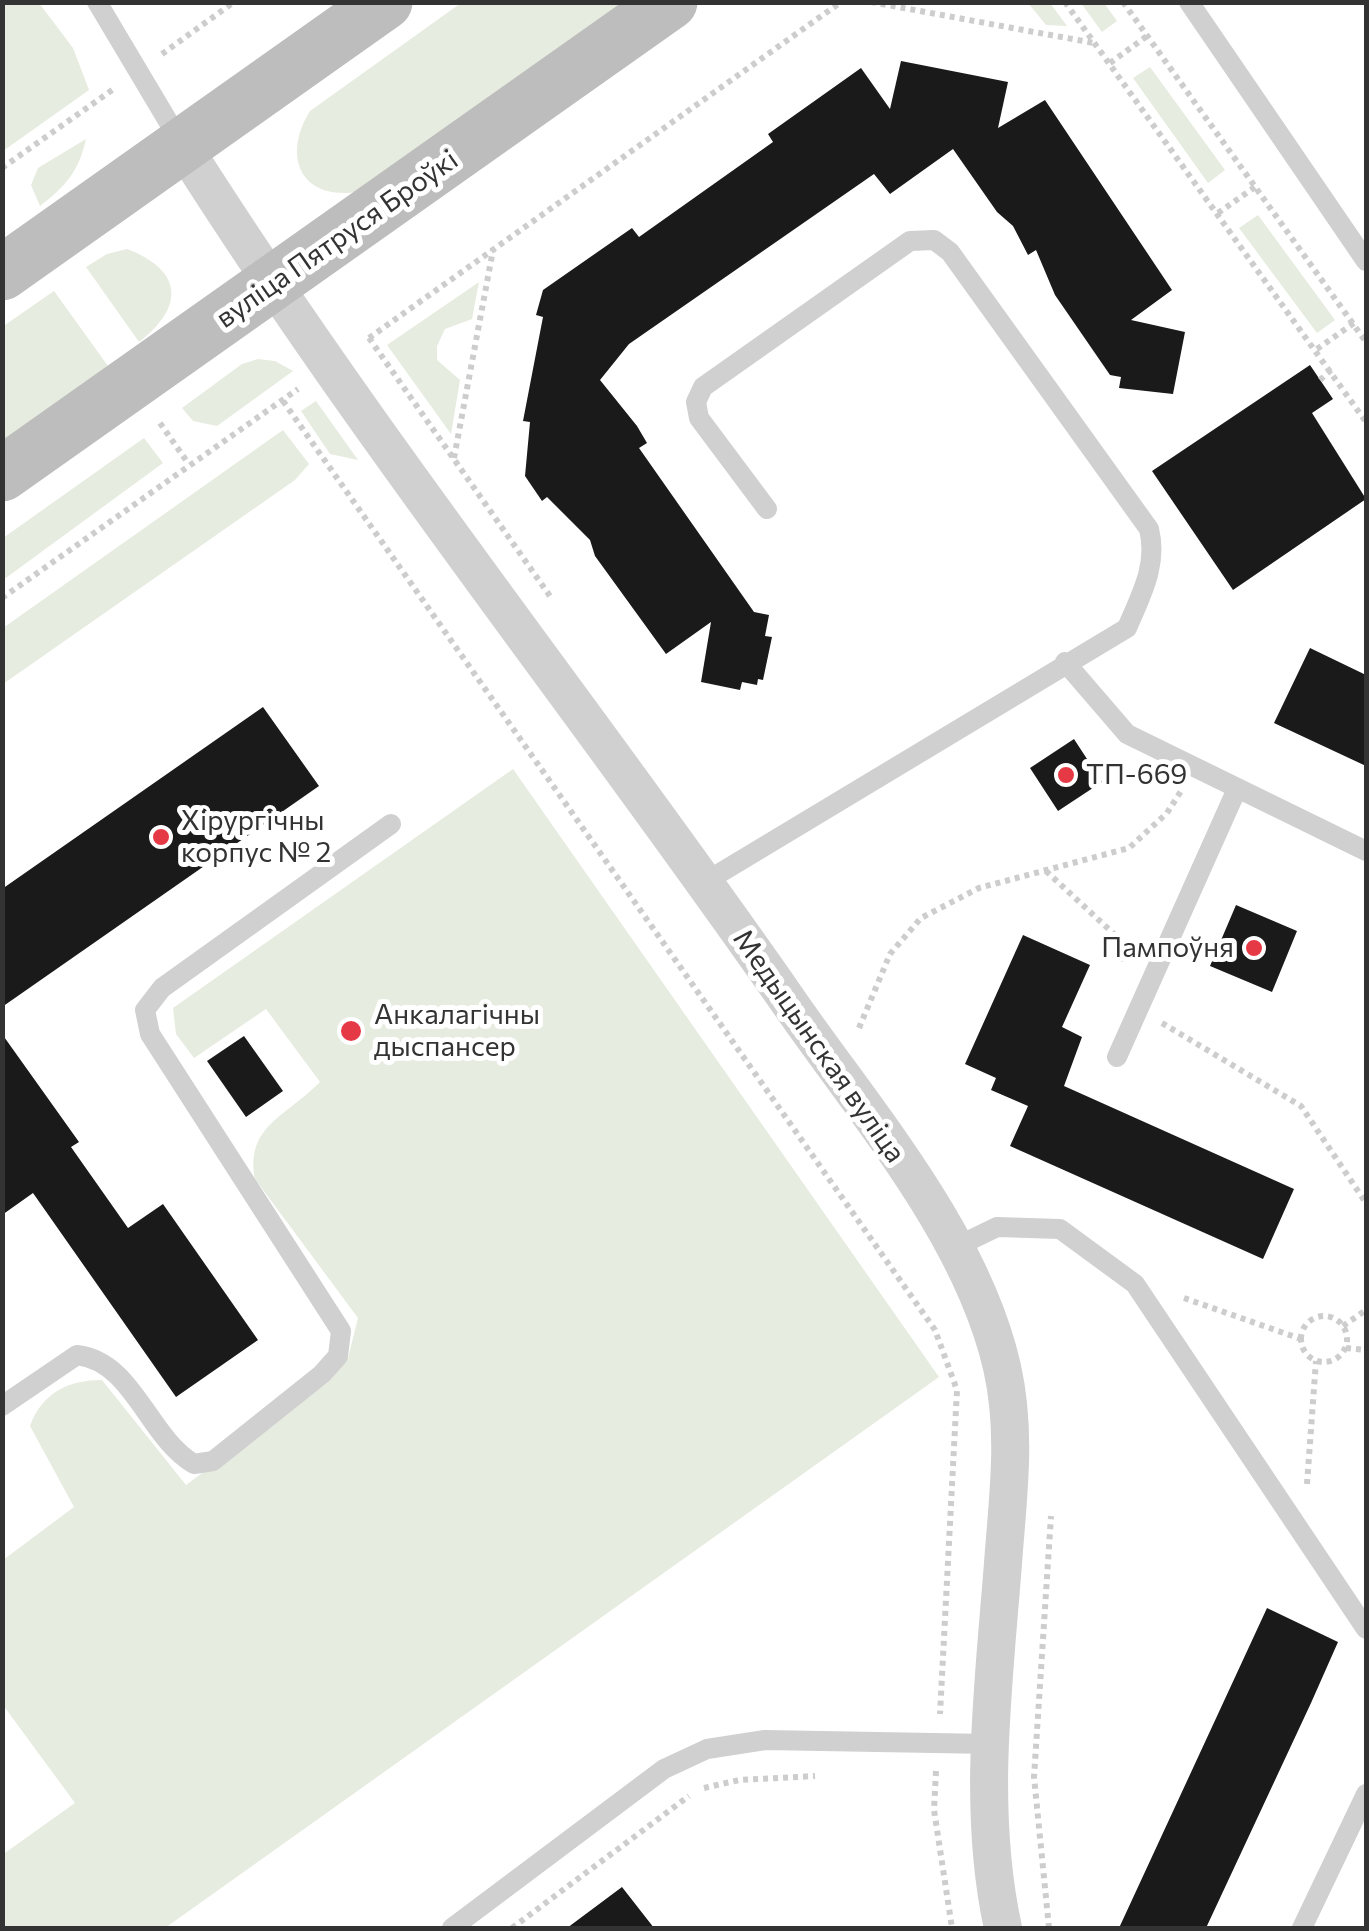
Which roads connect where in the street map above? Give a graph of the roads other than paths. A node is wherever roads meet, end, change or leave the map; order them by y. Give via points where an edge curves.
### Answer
1 (98, 2) edge
2 (385, 2) edge
3 (670, 2) edge
4 (1189, 2) edge
5 (182, 145) junction
6 (1366, 260) edge
7 (2, 273) edge
8 (272, 286) junction
9 (2, 474) edge
10 (767, 509) dead end
11 (1065, 662) junction
12 (1236, 791) junction
13 (391, 824) dead end
14 (1366, 852) edge
15 (705, 882) junction
16 (1117, 1057) dead end
17 (958, 1246) junction
18 (2, 1406) edge
19 (1366, 1629) edge
20 (990, 1744) junction
21 (1366, 1794) edge
22 (452, 1928) edge
23 (1003, 1928) edge
24 (1302, 1928) edge

1 - 5 lane
2 - 5 main road
3 - 8 main road, вуліца Пятруся Броўкі
4 - 6 lane
5 - 7 main road
5 - 8 street, Медыцынская вуліца
8 - 9 main road, вуліца Пятруся Броўкі
8 - 15 street, Медыцынская вуліца
10 - 11 lane via 699,418 703,386 910,241 934,240 950,252 1149,529 1151,569 1127,628
11 - 12 lane via 1127,734
11 - 15 lane
12 - 14 lane
12 - 16 lane
13 - 18 lane via 162,988 146,1010 150,1034 342,1331 338,1356 213,1460 194,1464 173,1451 113,1367 97,1358 77,1355
15 - 17 street, Медыцынская вуліца
17 - 19 lane via 997,1227 1060,1229 1135,1284
17 - 20 street, Медыцынская вуліца via 1001,1364 1013,1433
20 - 22 lane via 765,1740 706,1750 664,1769
20 - 23 street, Медыцынская вуліца via 990,1816
21 - 24 lane

